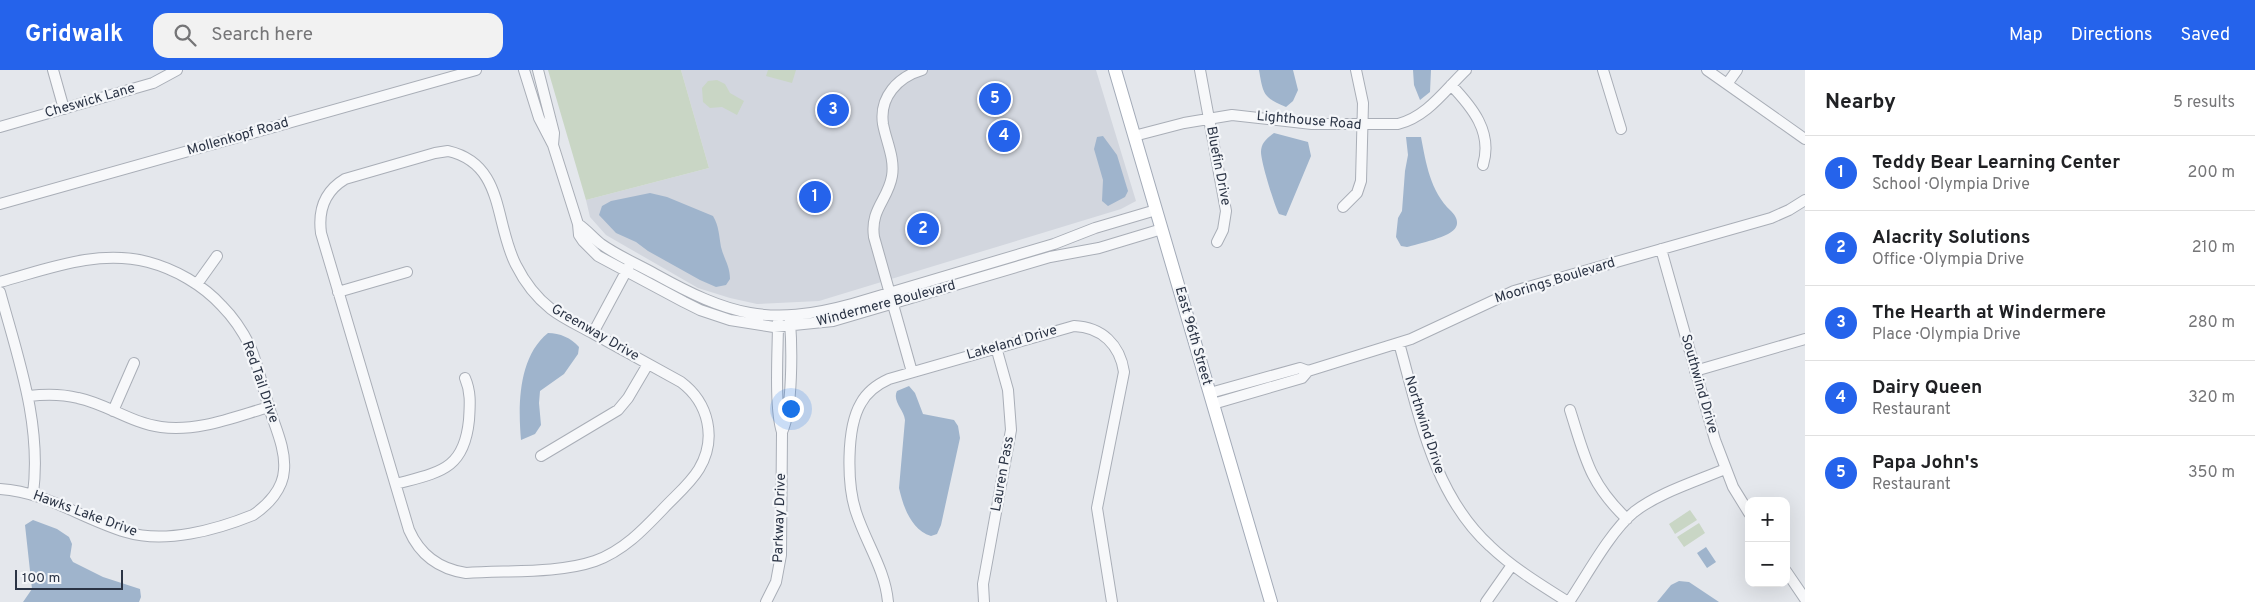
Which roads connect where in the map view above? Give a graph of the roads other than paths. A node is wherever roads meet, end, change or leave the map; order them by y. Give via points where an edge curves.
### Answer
1 (53, 70) edge
2 (177, 70) edge
3 (476, 70) edge
4 (524, 70) edge
5 (538, 70) edge
6 (922, 70) edge
7 (1115, 70) edge
8 (1200, 70) edge
9 (1356, 70) edge
10 (1466, 70) edge
11 (1603, 70) edge
12 (1707, 70) edge
13 (1737, 70) edge
14 (1727, 84) junction
15 (1451, 85) junction
16 (64, 109) junction
17 (1209, 119) junction
18 (1364, 126) junction
19 (0, 127) edge
20 (1621, 129) dead end
21 (1134, 136) junction
22 (1805, 139) edge
23 (553, 145) junction
24 (1483, 165) dead end
25 (1805, 200) edge
26 (0, 204) edge
27 (1343, 207) dead end
28 (1156, 210) junction
29 (578, 224) junction
30 (1162, 229) junction
31 (1216, 242) dead end
32 (1660, 249) junction
33 (217, 256) dead end
34 (631, 261) junction
35 (626, 271) junction
36 (407, 272) dead end
37 (0, 282) edge
38 (196, 284) junction
39 (0, 292) edge
40 (338, 292) junction
41 (889, 293) junction
42 (892, 304) junction
43 (778, 316) junction
44 (789, 316) junction
45 (778, 327) junction
46 (790, 327) junction
47 (593, 333) junction
48 (1805, 339) edge
49 (1399, 343) junction
50 (996, 347) junction
51 (134, 363) dead end
52 (648, 364) junction
53 (1695, 370) junction
54 (912, 372) junction
55 (465, 378) dead end
56 (28, 396) junction
57 (1212, 399) junction
58 (269, 407) junction
59 (1570, 410) dead end
60 (114, 411) junction
61 (782, 432) junction
62 (541, 456) dead end
63 (1725, 469) junction
64 (396, 484) junction
65 (0, 489) edge
66 (277, 492) joint
67 (33, 494) junction
68 (1745, 506) edge
69 (1626, 519) junction
70 (1512, 565) junction
71 (1790, 577) edge
72 (1805, 599) edge
73 (766, 602) edge
74 (888, 602) edge
75 (984, 602) edge
76 (1112, 602) edge
77 (1271, 602) edge
78 (1486, 602) edge
79 (1568, 602) edge

1 - 16 street
2 - 16 street, Cheswick Lane via 153,83
3 - 26 street, Mollenkopf Road
4 - 23 street, Windermere Boulevard via 539,118
5 - 23 street, Windermere Boulevard via 554,133
6 - 41 street via 904,77 893,87 883,111 892,176 875,212 873,231
7 - 21 main road, East 96th Street
8 - 17 street, Bluefin Drive
9 - 18 street via 1363,97
10 - 15 street, Lighthouse Road
11 - 20 street
12 - 14 street
13 - 14 street
14 - 22 street
15 - 18 street, Lighthouse Road via 1426,111 1411,120 1391,126
15 - 24 street via 1468,103 1480,123 1486,149
16 - 19 street, Cheswick Lane
17 - 18 street, Lighthouse Road via 1242,115 1290,122
17 - 21 street, Lighthouse Road
17 - 31 street, Bluefin Drive via 1226,211 1223,230
18 - 27 street via 1360,184 1355,196
21 - 28 main road, East 96th Street
23 - 29 street, Windermere Boulevard
25 - 32 street, Moorings Boulevard via 1771,218
28 - 30 main road, East 96th Street
28 - 41 street, Windermere Boulevard
29 - 34 street, Windermere Boulevard via 601,244
29 - 35 street, Windermere Boulevard via 579,235 590,249
30 - 42 street, Windermere Boulevard via 1099,248 1050,257
30 - 57 main road, East 96th Street
32 - 49 street, Moorings Boulevard via 1511,292
32 - 53 street, Southwind Drive
33 - 38 street
34 - 35 street
34 - 43 street, Windermere Boulevard via 722,307
35 - 45 street, Windermere Boulevard via 700,310 745,324
35 - 47 street
36 - 40 street
37 - 38 street, Red Tail Drive via 76,261 112,257 147,262
38 - 58 street, Red Tail Drive via 223,306 242,331
39 - 56 street
40 - 47 street, Greenway Drive via 320,222 328,194 351,176 448,151 474,162 485,173 515,265 531,288 552,309
40 - 64 street, Greenway Drive
41 - 42 street
41 - 44 street, Windermere Boulevard via 831,310
42 - 46 street, Windermere Boulevard via 828,322
42 - 54 street
43 - 44 street, Windermere Boulevard
43 - 45 street, Parkway Drive
44 - 46 street, Parkway Drive
45 - 46 street, Windermere Boulevard
45 - 61 street, Parkway Drive
46 - 61 street, Parkway Drive via 790,387
47 - 52 street, Greenway Drive
48 - 53 street
49 - 57 street, Moorings Boulevard via 1308,370 1302,378
49 - 70 street, Northwind Drive via 1433,458 1446,488 1475,532
50 - 54 street, Lakeland Drive
50 - 75 street, Lauren Pass via 1008,390 1011,430 983,584
50 - 76 street, Lakeland Drive via 1064,327 1081,326 1101,333 1121,356 1124,378 1097,508
51 - 60 street
52 - 62 street via 618,410
52 - 64 street, Greenway Drive via 681,382 697,398 707,419 708,449 693,478 640,533 609,555 586,564 548,568 466,573 447,569 430,559 417,545 409,530
53 - 63 street, Southwind Drive
54 - 74 street, Lakeland Drive via 884,381 864,397 852,433 850,469 853,504 885,581
55 - 64 street via 470,391 470,406 466,442 459,455 439,471
56 - 60 street via 49,394 79,398
56 - 67 street via 34,432
57 - 77 main road, East 96th Street
58 - 60 street via 187,428 150,425
58 - 66 street, Red Tail Drive via 284,456 284,470
59 - 69 street via 1594,480
61 - 73 street, Parkway Drive via 781,556 776,582
63 - 68 street, Southwind Drive
63 - 69 street via 1648,503
65 - 67 street, Hawks Lake Drive
66 - 67 street, Hawks Lake Drive via 262,509 248,517 182,535 159,537 125,532
69 - 79 street
70 - 78 street
70 - 79 street, Northwind Drive
71 - 72 street

